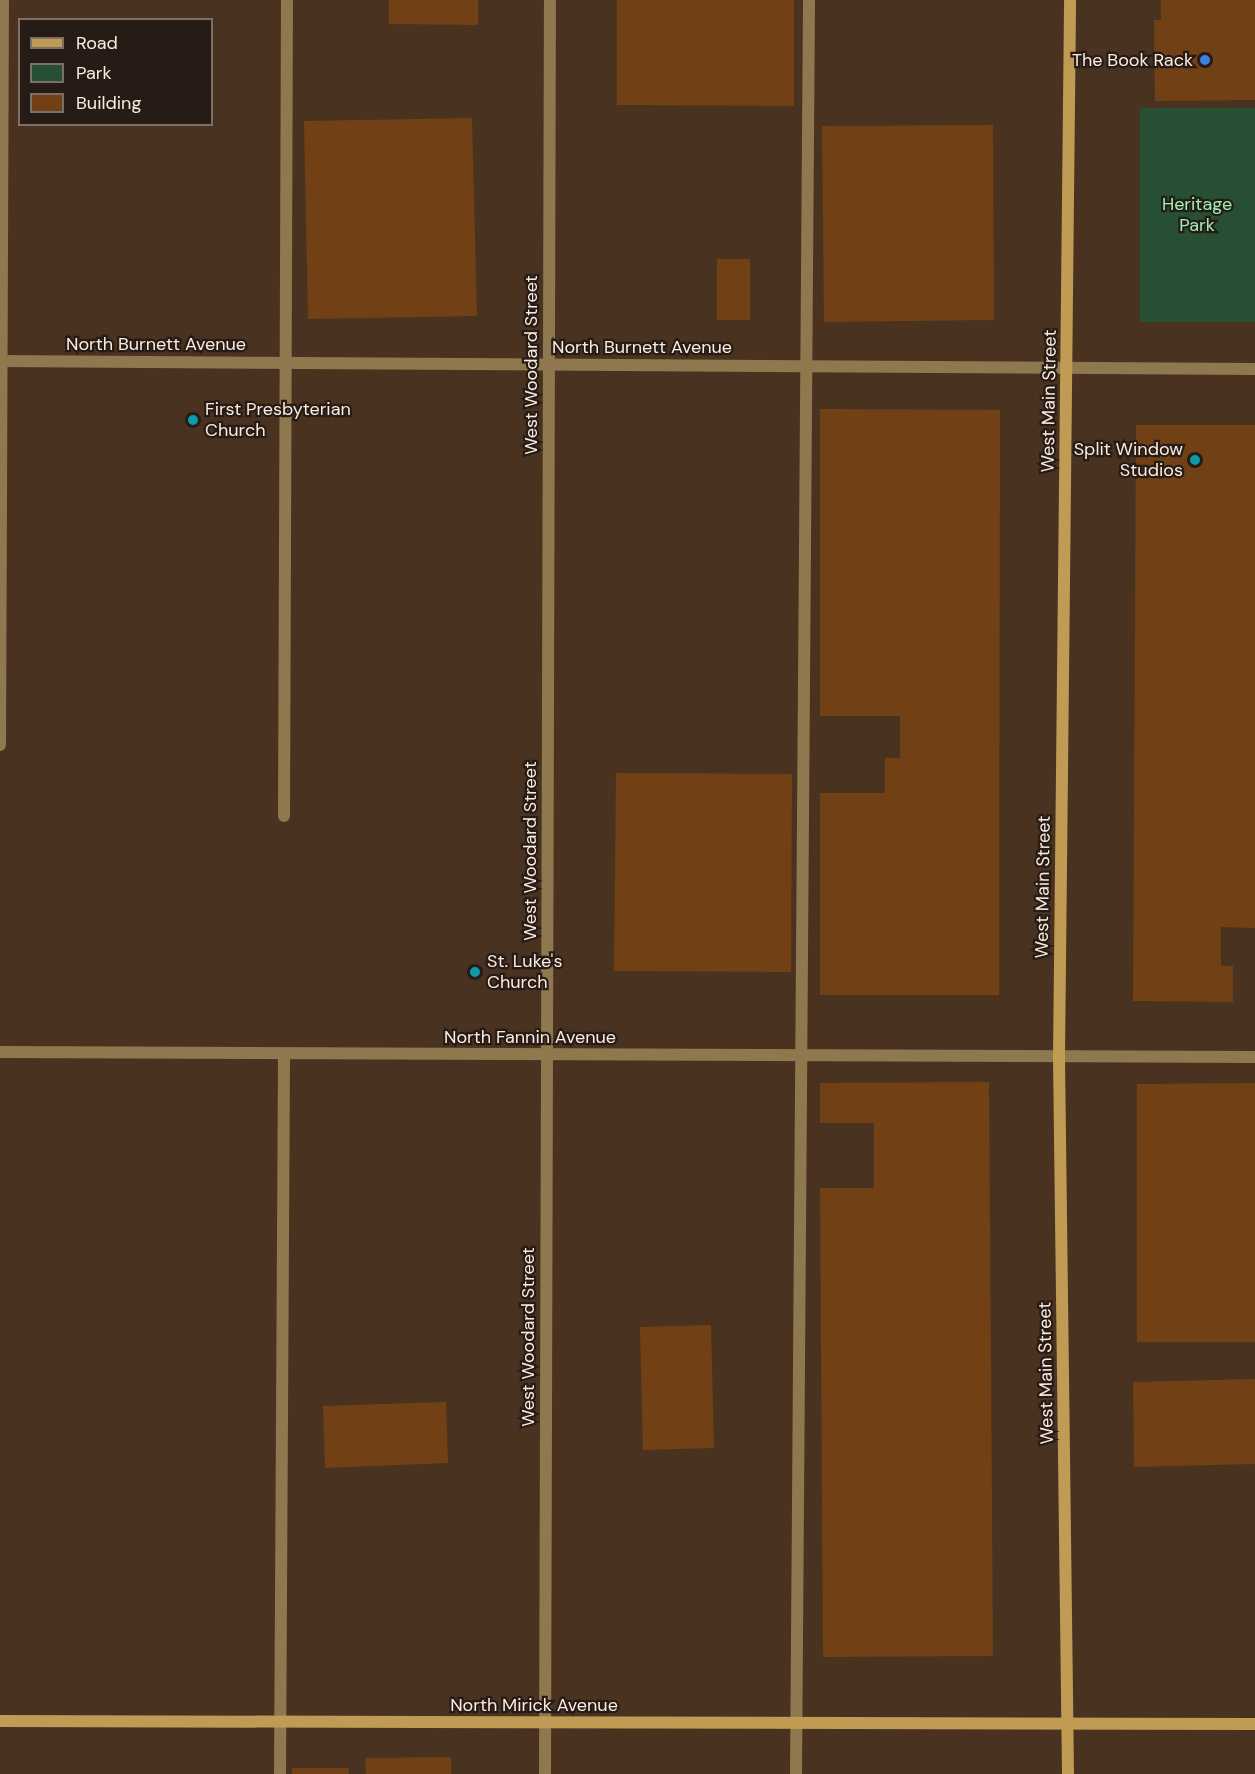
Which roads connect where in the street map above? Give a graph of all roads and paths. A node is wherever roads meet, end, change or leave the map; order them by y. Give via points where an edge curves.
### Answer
1 (3, 0) edge
2 (287, 0) edge
3 (550, 0) edge
4 (809, 0) edge
5 (1070, 0) edge
6 (1, 361) edge
7 (285, 363) junction
8 (549, 364) junction
9 (807, 366) junction
10 (1069, 367) junction
11 (1255, 369) edge
12 (0, 745) edge
13 (284, 816) dead end
14 (0, 1052) edge
15 (284, 1054) junction
16 (547, 1055) junction
17 (802, 1056) junction
18 (1255, 1057) edge
19 (1059, 1058) junction
20 (0, 1721) edge
21 (280, 1722) junction
22 (545, 1723) junction
23 (797, 1723) junction
24 (1069, 1724) junction
25 (1255, 1724) edge
26 (280, 1774) edge
27 (545, 1774) edge
28 (796, 1774) edge
29 (1068, 1774) edge

1 - 6 street
2 - 7 street
3 - 8 street, West Woodard Street
4 - 9 street
5 - 10 main road, West Main Street
6 - 7 street, North Burnett Avenue
6 - 12 street
7 - 8 street, North Burnett Avenue
7 - 13 street
8 - 9 street, North Burnett Avenue
8 - 16 street, West Woodard Street
9 - 10 street, North Burnett Avenue
9 - 17 street
10 - 11 street, North Burnett Avenue
10 - 19 main road, West Main Street
14 - 15 street, North Fannin Avenue
15 - 16 street, North Fannin Avenue
15 - 21 street
16 - 17 street, North Fannin Avenue
16 - 22 street, West Woodard Street
17 - 19 street, North Fannin Avenue
17 - 23 street
18 - 19 street, North Fannin Avenue
19 - 24 main road, West Main Street
20 - 21 main road, North Mirick Avenue
21 - 22 main road, North Mirick Avenue
21 - 26 street
22 - 23 main road, North Mirick Avenue
22 - 27 street, West Woodard Street
23 - 24 main road, North Mirick Avenue
23 - 28 street
24 - 25 main road, North Mirick Avenue
24 - 29 main road, West Main Street

